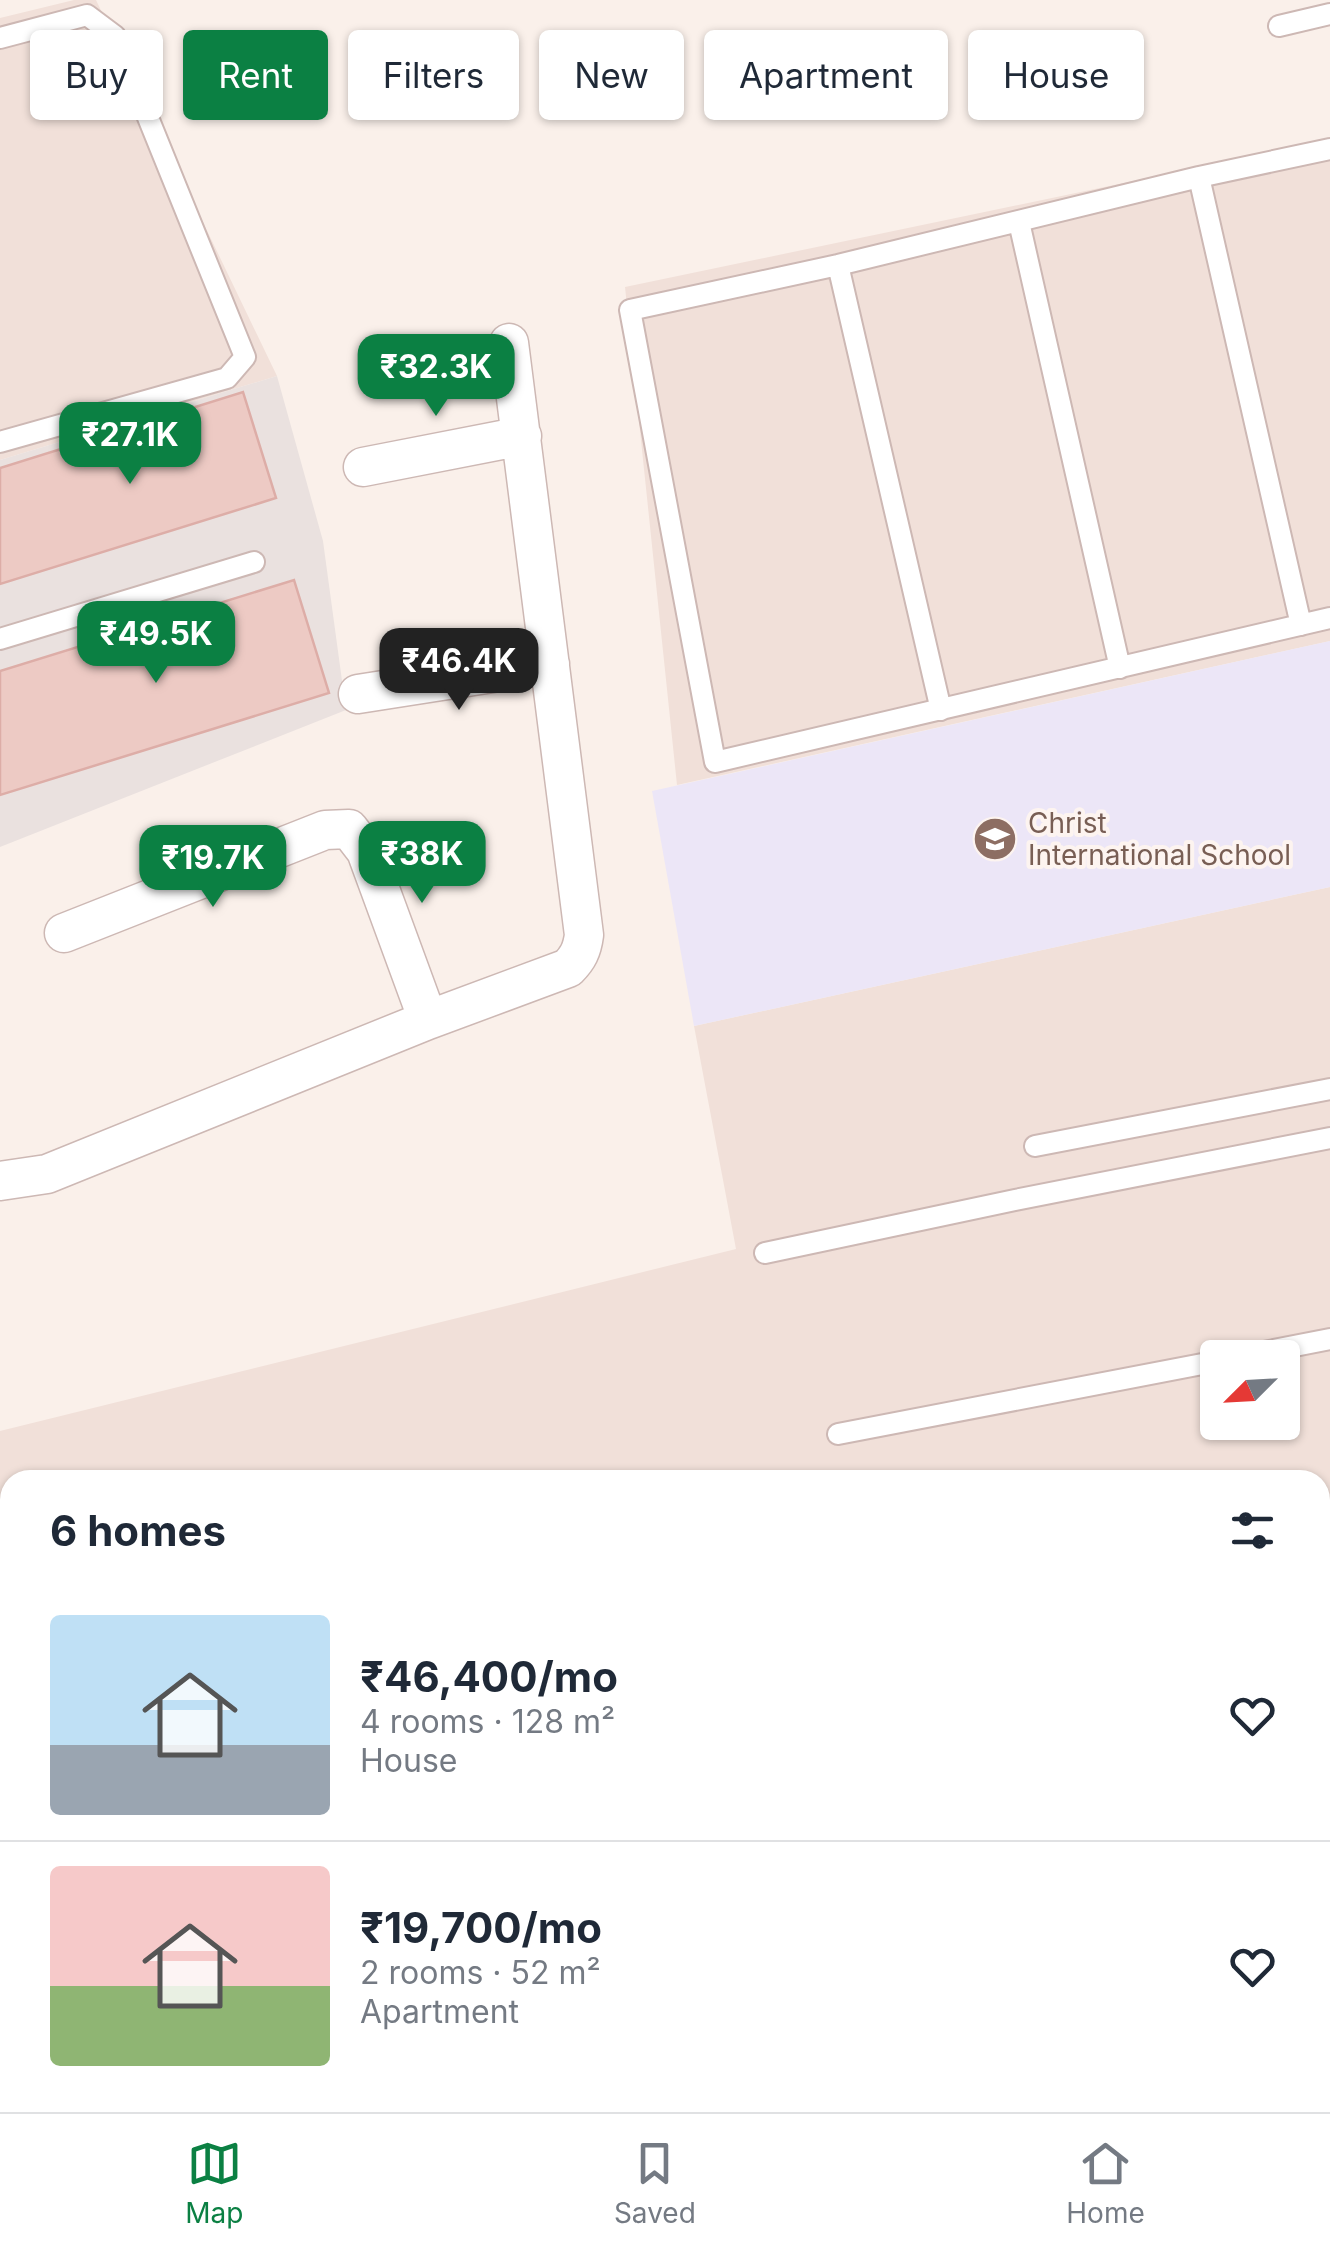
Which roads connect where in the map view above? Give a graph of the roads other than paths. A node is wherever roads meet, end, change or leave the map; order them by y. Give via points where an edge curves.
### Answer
1 (1330, 14) edge
2 (1279, 26) dead end
3 (0, 38) edge
4 (1330, 149) edge
5 (1199, 178) junction
6 (1019, 222) junction
7 (838, 265) junction
8 (509, 342) dead end
9 (522, 436) junction
10 (0, 442) edge
11 (363, 467) dead end
12 (254, 562) dead end
13 (1330, 618) edge
14 (1300, 625) junction
15 (0, 639) edge
16 (550, 664) junction
17 (1120, 668) junction
18 (358, 694) dead end
19 (941, 710) junction
20 (64, 933) dead end
21 (428, 1020) junction
22 (1330, 1090) edge
23 (1330, 1138) edge
24 (1035, 1146) dead end
25 (0, 1182) edge
26 (765, 1253) dead end
27 (1330, 1339) edge
28 (1300, 1345) edge
29 (1200, 1364) edge
30 (838, 1434) dead end

1 - 2 lane
3 - 10 lane via 87,15 115,36 246,357 227,378
4 - 5 lane
5 - 6 lane
5 - 14 lane
6 - 7 lane
6 - 17 lane
7 - 19 lane
7 - 19 lane via 630,310 715,762
8 - 9 street
9 - 11 street
9 - 16 street
12 - 15 lane
13 - 14 lane
14 - 17 lane
16 - 18 street
16 - 21 street via 582,948 568,968
17 - 19 lane
20 - 21 street via 325,830 349,829 366,852
21 - 25 street via 47,1174
22 - 24 lane
23 - 26 lane
27 - 28 lane
29 - 30 lane

